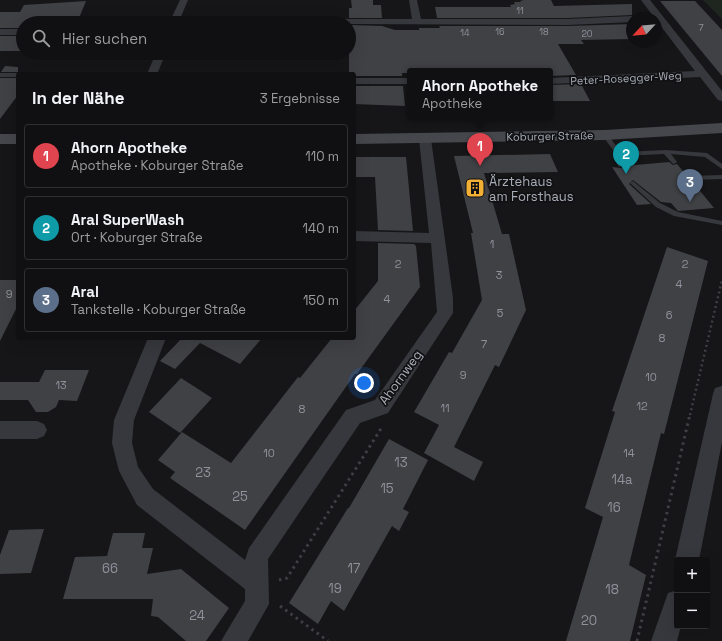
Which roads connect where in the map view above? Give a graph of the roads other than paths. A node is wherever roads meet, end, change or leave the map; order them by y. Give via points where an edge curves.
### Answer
1 (184, 0) edge
2 (413, 0) edge
3 (645, 0) edge
4 (654, 12) edge
5 (177, 16) edge
6 (626, 19) edge
7 (356, 22) edge
8 (417, 22) junction
9 (662, 23) edge
10 (0, 32) edge
11 (16, 32) edge
12 (158, 60) edge
13 (153, 72) edge
14 (702, 74) junction
15 (0, 75) edge
16 (16, 75) edge
17 (356, 81) edge
18 (407, 81) edge
19 (553, 81) edge
20 (722, 98) edge
21 (722, 128) edge
22 (605, 135) junction
23 (0, 138) edge
24 (16, 138) edge
25 (356, 139) edge
26 (425, 139) junction
27 (666, 152) junction
28 (619, 154) junction
29 (674, 162) dead end
30 (620, 165) dead end
31 (722, 167) edge
32 (722, 176) edge
33 (689, 178) dead end
34 (633, 183) dead end
35 (721, 221) edge
36 (356, 236) edge
37 (438, 238) junction
38 (156, 340) edge
39 (722, 394) edge
40 (0, 430) edge
41 (37, 430) dead end
42 (688, 557) edge
43 (256, 583) junction
44 (674, 611) edge
45 (234, 641) edge
46 (664, 641) edge

1 - 5 street
2 - 8 street
3 - 4 street
6 - 8 street
7 - 8 street
9 - 14 street
10 - 11 street
12 - 13 street
14 - 19 street, Peter-Rosegger-Weg
14 - 20 street
15 - 16 lane
17 - 18 street
21 - 22 main road, Koburger Straße
22 - 26 main road, Koburger Straße
22 - 28 lane
23 - 24 main road
25 - 26 main road, Koburger Straße
26 - 37 street, Ahornweg
27 - 28 lane
27 - 29 lane
27 - 31 lane via 707,155
28 - 30 lane
32 - 33 lane
34 - 35 lane via 658,205 676,214
36 - 37 street
37 - 43 street, Ahornweg via 445,313 381,407 353,416 257,556
38 - 43 street via 124,420 122,442 129,471 145,497
39 - 42 street
40 - 41 street
43 - 45 street, Ahornweg via 256,604
44 - 46 street

